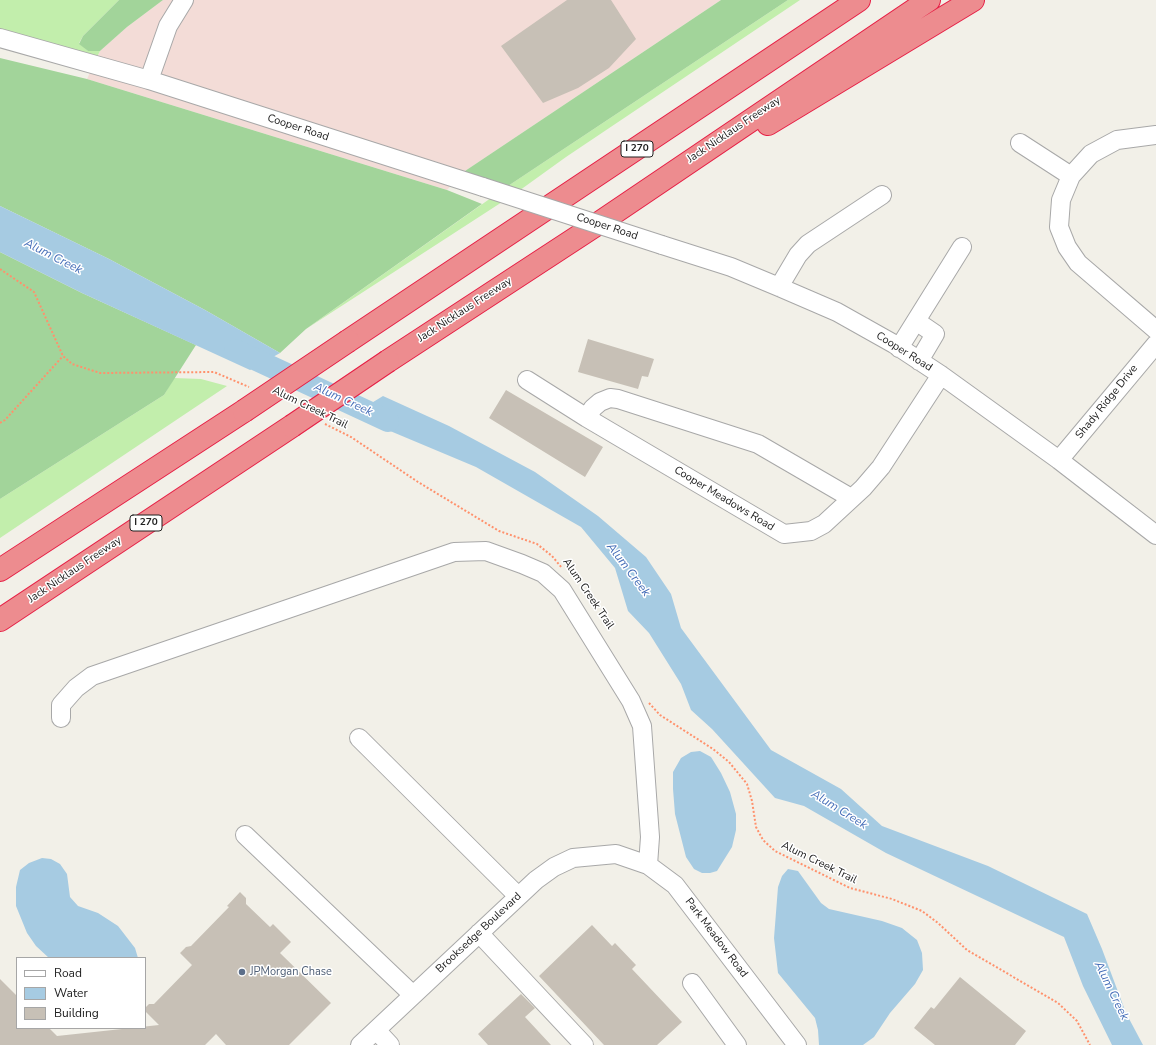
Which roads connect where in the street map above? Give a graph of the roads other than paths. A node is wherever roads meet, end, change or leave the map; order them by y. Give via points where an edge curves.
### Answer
1 (184, 0) edge
2 (855, 0) edge
3 (859, 0) edge
4 (929, 0) edge
5 (973, 0) edge
6 (825, 23) junction
7 (0, 38) edge
8 (149, 80) junction
9 (1156, 135) edge
10 (1020, 143) dead end
11 (1071, 176) junction
12 (651, 187) junction
13 (882, 195) dead end
14 (962, 247) dead end
15 (779, 287) junction
16 (916, 321) junction
17 (1156, 330) edge
18 (1156, 344) edge
19 (899, 348) junction
20 (919, 360) junction
21 (941, 375) junction
22 (527, 380) dead end
23 (587, 418) junction
24 (1059, 460) junction
25 (851, 498) junction
26 (1156, 535) edge
27 (0, 570) edge
28 (0, 620) edge
29 (61, 718) dead end
30 (359, 738) dead end
31 (245, 835) dead end
32 (616, 854) joint
33 (648, 865) junction
34 (518, 896) junction
35 (479, 933) junction
36 (692, 983) dead end
37 (413, 995) junction
38 (376, 1030) junction
39 (360, 1045) edge
40 (390, 1045) edge
41 (584, 1045) edge
42 (737, 1045) edge
43 (797, 1045) edge

1 - 8 street via 168,26
2 - 6 highway
3 - 6 highway, I 270
4 - 12 highway, Jack Nicklaus Freeway / I 270
5 - 12 highway via 770,123
6 - 27 highway, I 270, bridge via 244,411
7 - 8 street, Cooper Road
8 - 15 street, Cooper Road, bridge via 662,244
9 - 11 street via 1117,140 1103,146 1091,154
10 - 11 street
11 - 17 street via 1061,200 1059,226 1067,246 1078,263
12 - 28 highway, Jack Nicklaus Freeway / I 270, bridge
13 - 15 street via 808,244 798,254
14 - 16 street
15 - 19 street, Cooper Road via 837,312
16 - 19 street
16 - 20 street via 935,334
18 - 24 street, Shady Ridge Drive
19 - 20 street, Cooper Road
20 - 21 street, Cooper Road
21 - 24 street, Cooper Road
21 - 25 street, Cooper Meadows Road via 881,467
22 - 23 street, Cooper Meadows Road
23 - 25 street via 600,402 610,398 618,399 758,444
23 - 25 street, Cooper Meadows Road via 784,534 811,531 824,524
24 - 26 street, Cooper Road
29 - 33 street via 61,706 76,688 92,676 454,552 486,551 543,573 562,590 631,701 642,726 650,837
30 - 34 street
31 - 37 street
32 - 33 street, Park Meadow Road
32 - 34 street, Brooksedge Boulevard via 573,858 554,867
33 - 43 street, Park Meadow Road via 675,885
34 - 35 street, Brooksedge Boulevard
35 - 37 street, Brooksedge Boulevard
35 - 41 street
36 - 42 street
37 - 38 street, Brooksedge Boulevard
38 - 39 street, Brooksedge Boulevard
38 - 40 street

